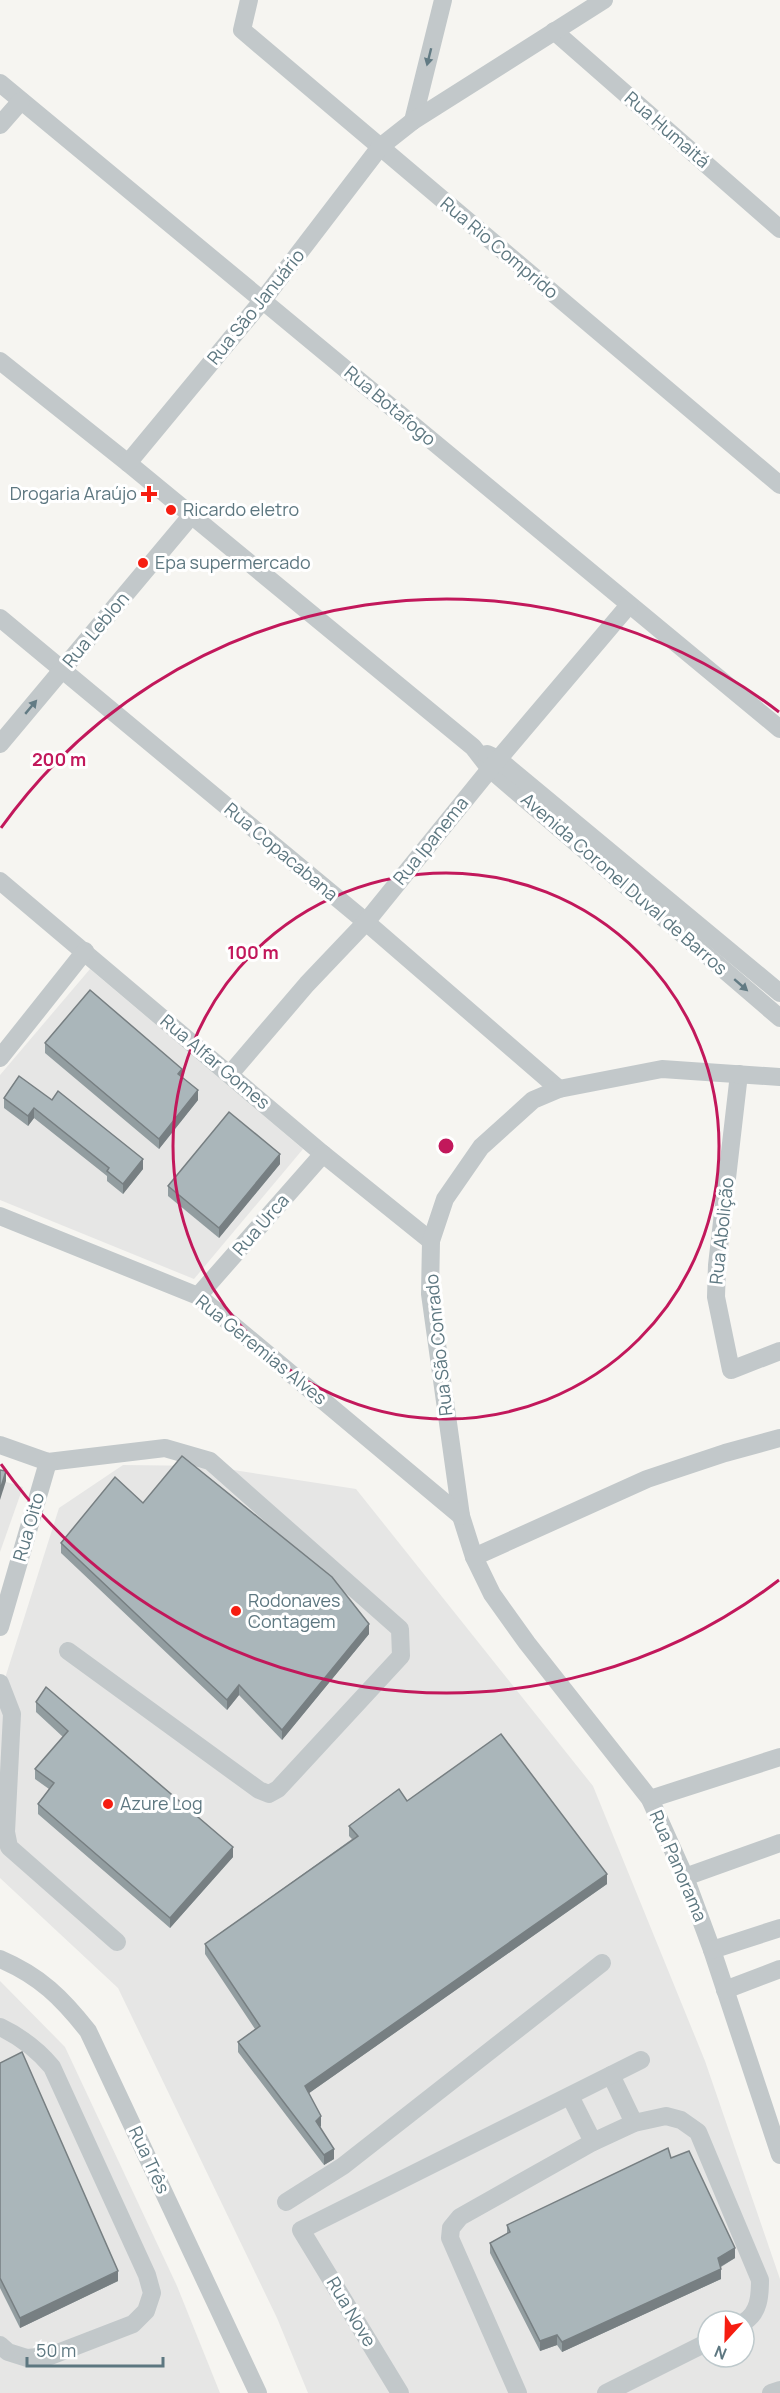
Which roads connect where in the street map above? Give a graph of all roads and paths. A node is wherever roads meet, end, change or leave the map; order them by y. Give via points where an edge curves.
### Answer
1 (249, 0) edge
2 (442, 0) edge
3 (604, 0) edge
4 (554, 31) junction
5 (0, 83) edge
6 (21, 101) junction
7 (413, 121) junction
8 (0, 125) edge
9 (380, 147) junction
10 (780, 229) edge
11 (263, 300) junction
12 (0, 361) edge
13 (128, 463) junction
14 (780, 485) edge
15 (191, 516) junction
16 (629, 605) junction
17 (0, 618) edge
18 (63, 670) junction
19 (780, 729) edge
20 (0, 744) edge
21 (494, 764) junction
22 (0, 881) edge
23 (635, 884) junction
24 (366, 922) junction
25 (85, 951) junction
26 (780, 993) edge
27 (779, 1015) edge
28 (0, 1058) edge
29 (230, 1074) junction
30 (739, 1074) junction
31 (780, 1077) edge
32 (559, 1089) junction
33 (323, 1154) junction
34 (0, 1216) edge
35 (431, 1241) junction
36 (198, 1296) junction
37 (780, 1351) edge
38 (780, 1438) edge
39 (0, 1445) edge
40 (48, 1462) junction
41 (461, 1516) junction
42 (474, 1557) junction
43 (0, 1627) edge
44 (68, 1651) dead end
45 (0, 1683) edge
46 (780, 1757) edge
47 (650, 1799) junction
48 (780, 1843) edge
49 (685, 1877) junction
50 (780, 1928) edge
51 (117, 1942) dead end
52 (712, 1950) junction
53 (0, 1959) edge
54 (602, 1963) dead end
55 (780, 1969) edge
56 (725, 1990) junction
57 (0, 2027) edge
58 (641, 2060) dead end
59 (611, 2075) junction
60 (570, 2096) junction
61 (634, 2123) junction
62 (593, 2142) junction
63 (780, 2155) edge
64 (286, 2202) dead end
65 (755, 2309) edge
66 (0, 2345) edge
67 (696, 2348) edge
68 (780, 2390) edge
69 (258, 2393) edge
70 (400, 2393) edge
71 (518, 2393) edge
72 (606, 2393) edge
73 (771, 2393) edge

1 - 9 street, Rua Rio Comprido via 242,30
2 -> 7 street
3 - 4 street, Rua São Januário
4 - 7 street, Rua São Januário
4 - 10 street, Rua Humaitá
5 - 6 street, Rua Botafogo
6 - 8 street
6 - 11 street, Rua Botafogo
7 - 9 street, Rua São Januário
9 - 11 street, Rua São Januário
9 - 14 street, Rua Rio Comprido
11 - 13 street, Rua São Januário
11 - 16 street, Rua Botafogo
12 - 13 street, Avenida Coronel Duval de Barros
13 - 15 street, Avenida Coronel Duval de Barros
15 - 18 street, Rua Leblon
15 - 21 street, Avenida Coronel Duval de Barros
16 - 19 street, Rua Botafogo
16 - 21 street, Rua Ipanema
17 - 18 street, Rua Copacabana
20 -> 18 street, Rua Leblon
18 - 24 street, Rua Copacabana
21 - 23 street, Avenida Coronel Duval de Barros
21 - 24 street, Rua Ipanema
22 - 25 street, Rua Alfar Gomes
23 - 26 street, Avenida Coronel Duval de Barros
23 -> 27 street, Avenida Coronel Duval de Barros
24 - 29 street, Rua Ipanema
24 - 32 street, Rua Copacabana
25 - 28 street
25 - 29 street, Rua Alfar Gomes
29 - 33 street, Rua Alfar Gomes
30 - 31 street, Rua São Conrado
30 - 32 street, Rua São Conrado via 662,1069
30 - 37 street, Rua Abolição via 716,1297 731,1370
32 - 35 street, Rua São Conrado via 533,1100 481,1147 445,1199
33 - 35 street, Rua Alfar Gomes
33 - 36 street, Rua Urca
34 - 36 street, Rua Geremias Alves
35 - 41 street, Rua São Conrado via 430,1294
36 - 41 street, Rua Geremias Alves
38 - 42 street via 647,1479
39 - 40 street
40 - 43 street, Rua Oito
40 - 44 street via 165,1448 210,1461 400,1629 400,1656 278,1790 269,1794
41 - 42 street, Rua Panorama
42 - 47 street, Rua Panorama via 492,1594
45 - 51 street via 12,1714 6,1832 9,1847
46 - 47 street
47 - 49 street, Rua Panorama
48 - 49 street
49 - 52 street, Rua Panorama
50 - 52 street
52 - 56 street, Rua Panorama
53 - 69 street, Rua Três via 25,1970 65,2002 88,2031
54 - 64 street via 343,2166
55 - 56 street
56 - 63 street, Rua Panorama
57 - 66 street via 37,2049 52,2067 152,2293 146,2311 133,2324 50,2356 27,2358
58 - 59 street
59 - 60 street
59 - 61 street
60 - 62 street
60 - 70 street, Rua Nove via 302,2230
61 - 62 street
61 - 65 street via 666,2116 681,2120 698,2132 760,2280 760,2301
62 - 71 street via 460,2217 451,2228 450,2238
67 - 72 street
68 - 73 street

